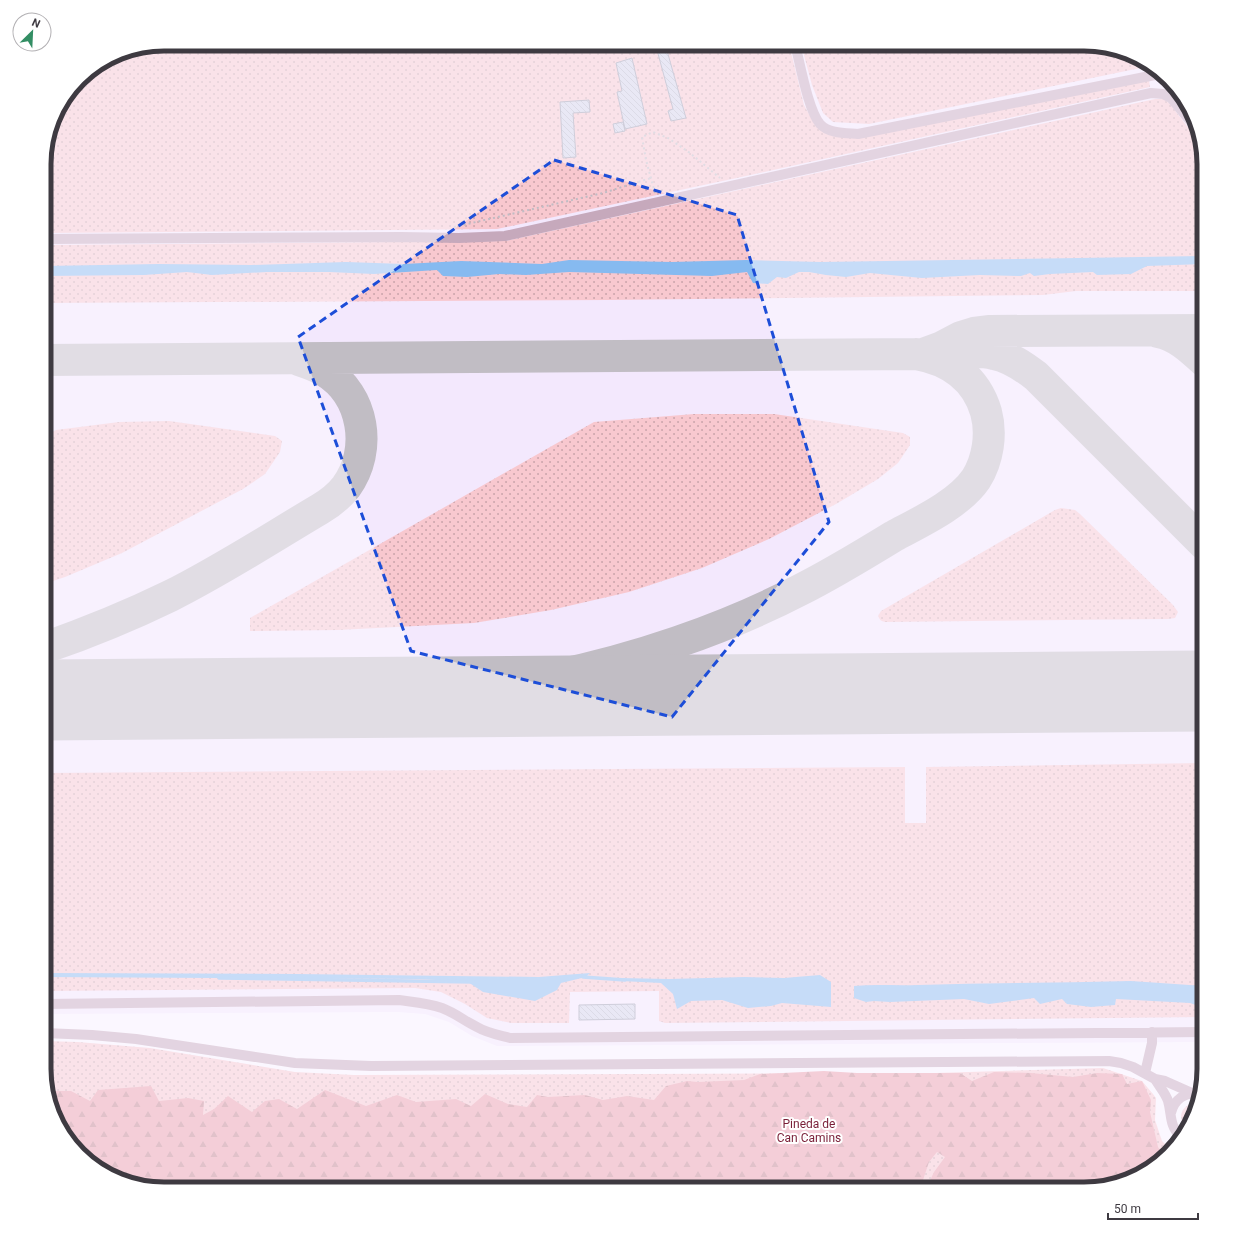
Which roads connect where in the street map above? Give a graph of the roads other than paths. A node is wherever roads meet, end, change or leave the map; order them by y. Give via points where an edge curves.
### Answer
1 (797, 51) edge
2 (1154, 75) edge
3 (1186, 115) edge
4 (51, 239) edge
5 (51, 1004) edge
6 (1152, 1032) junction
7 (1197, 1032) edge
8 (51, 1033) edge
9 (1145, 1073) junction
10 (1155, 1079) junction
11 (1194, 1093) edge
12 (1195, 1093) edge
13 (1171, 1114) junction
14 (1177, 1133) edge

1 - 2 street via 811,107 821,124 835,132 850,134
3 - 4 street via 1171,98 1151,93 505,236
5 - 6 street via 399,1000 442,1008 478,1028 510,1038
6 - 7 street
6 - 9 street
8 - 9 street via 136,1039 295,1063 371,1066 1109,1061 1122,1063
9 - 10 street
10 - 12 street
10 - 13 street via 1168,1099
11 - 13 street via 1176,1101
13 - 14 street via 1171,1123

